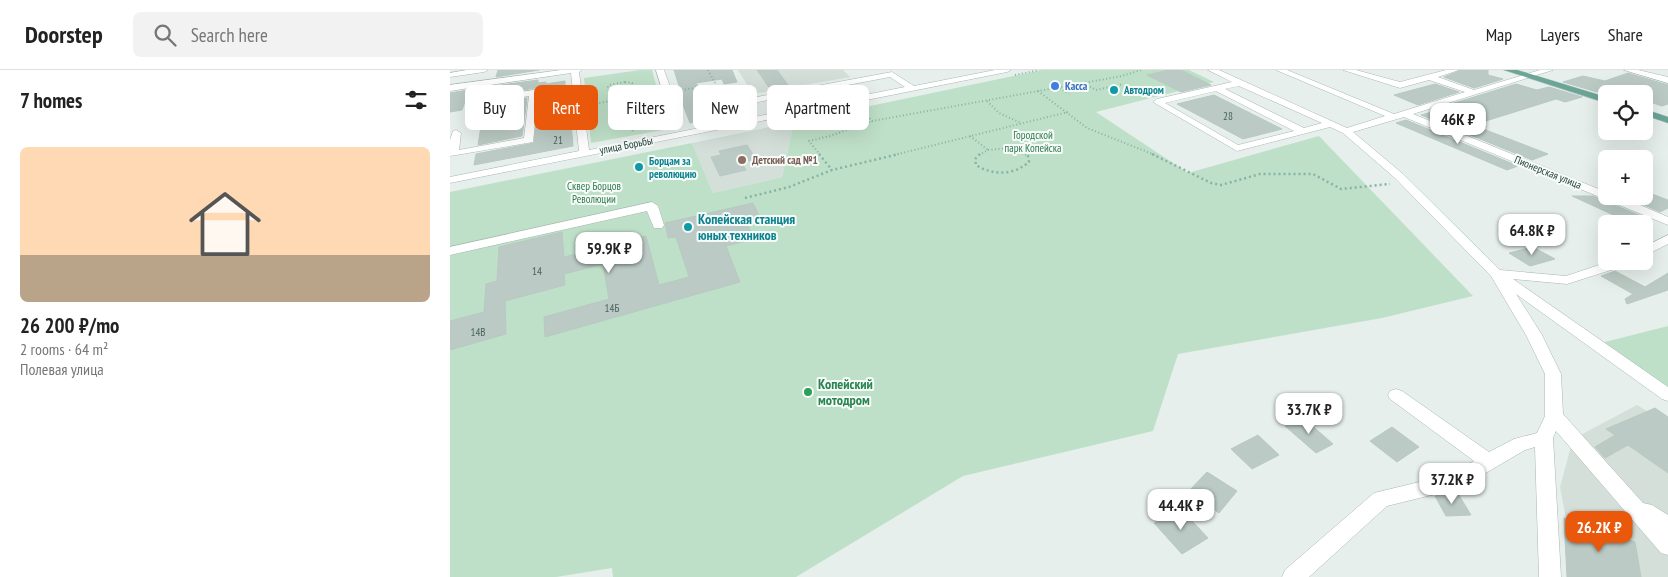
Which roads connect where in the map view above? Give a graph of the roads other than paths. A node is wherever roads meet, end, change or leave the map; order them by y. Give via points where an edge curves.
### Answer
1 (484, 70) edge
2 (574, 70) edge
3 (660, 70) edge
4 (1007, 70) edge
5 (1212, 70) edge
6 (1280, 70) edge
7 (1347, 70) edge
8 (1455, 70) edge
9 (1508, 70) edge
10 (1549, 70) edge
11 (1628, 70) edge
12 (976, 73) edge
13 (450, 75) edge
14 (1429, 77) junction
15 (1530, 77) junction
16 (1668, 80) edge
17 (1240, 83) junction
18 (665, 85) edge
19 (833, 85) edge
20 (461, 86) junction
21 (450, 88) edge
22 (1216, 88) junction
23 (913, 89) junction
24 (450, 92) edge
25 (524, 94) edge
26 (1475, 94) junction
27 (1598, 98) edge
28 (869, 105) edge
29 (1406, 114) junction
30 (1653, 115) edge
31 (767, 117) edge
32 (1394, 117) junction
33 (1668, 120) edge
34 (1331, 124) junction
35 (1302, 131) junction
36 (1346, 131) junction
37 (456, 133) dead end
38 (584, 154) junction
39 (483, 161) junction
40 (450, 180) edge
41 (1598, 192) edge
42 (1629, 205) edge
43 (1668, 221) edge
44 (658, 225) dead end
45 (1668, 239) edge
46 (1653, 247) edge
47 (450, 251) edge
48 (1598, 270) edge
49 (1496, 274) junction
50 (1396, 395) dead end
51 (1668, 395) edge
52 (1554, 416) junction
53 (1544, 438) junction
54 (1489, 462) junction
55 (1627, 499) junction
56 (1668, 526) edge
57 (1668, 546) edge
58 (1293, 577) edge
59 (1550, 577) edge

1 - 13 street
2 - 20 street
2 - 38 street
3 - 18 street
4 - 12 street, улица Борьбы
5 - 17 street
6 - 32 street
7 - 14 street via 1400,85
8 - 14 street
9 - 15 main road
10 - 15 street
11 - 16 street
12 - 23 street, улица Борьбы
14 - 26 street
15 - 26 street
15 - 27 main road
17 - 22 street
17 - 34 street
19 - 23 street via 892,74
20 - 21 street
20 - 24 street via 460,91
22 - 35 street
22 - 35 street via 1157,102 1238,148
23 - 28 street, улица Борьбы
25 - 39 street via 534,93 529,140
26 - 29 street
29 - 32 street
29 - 41 street, Пионерская улица
30 - 33 main road
31 - 38 street, улица Борьбы via 680,130
32 - 36 street
34 - 35 street
34 - 36 street
36 - 49 street via 1399,176
37 - 39 street via 453,154
38 - 39 street, улица Борьбы
39 - 40 street, улица Борьбы
42 - 43 street, Пионерская улица
44 - 47 street via 652,206
45 - 46 street
48 - 49 street via 1567,280
49 - 51 street
49 - 52 street via 1534,335 1553,374
50 - 54 street
52 - 53 street
52 - 55 street
53 - 54 street via 1520,444
53 - 59 street
54 - 58 street via 1453,482 1381,499
55 - 56 street
55 - 57 street

